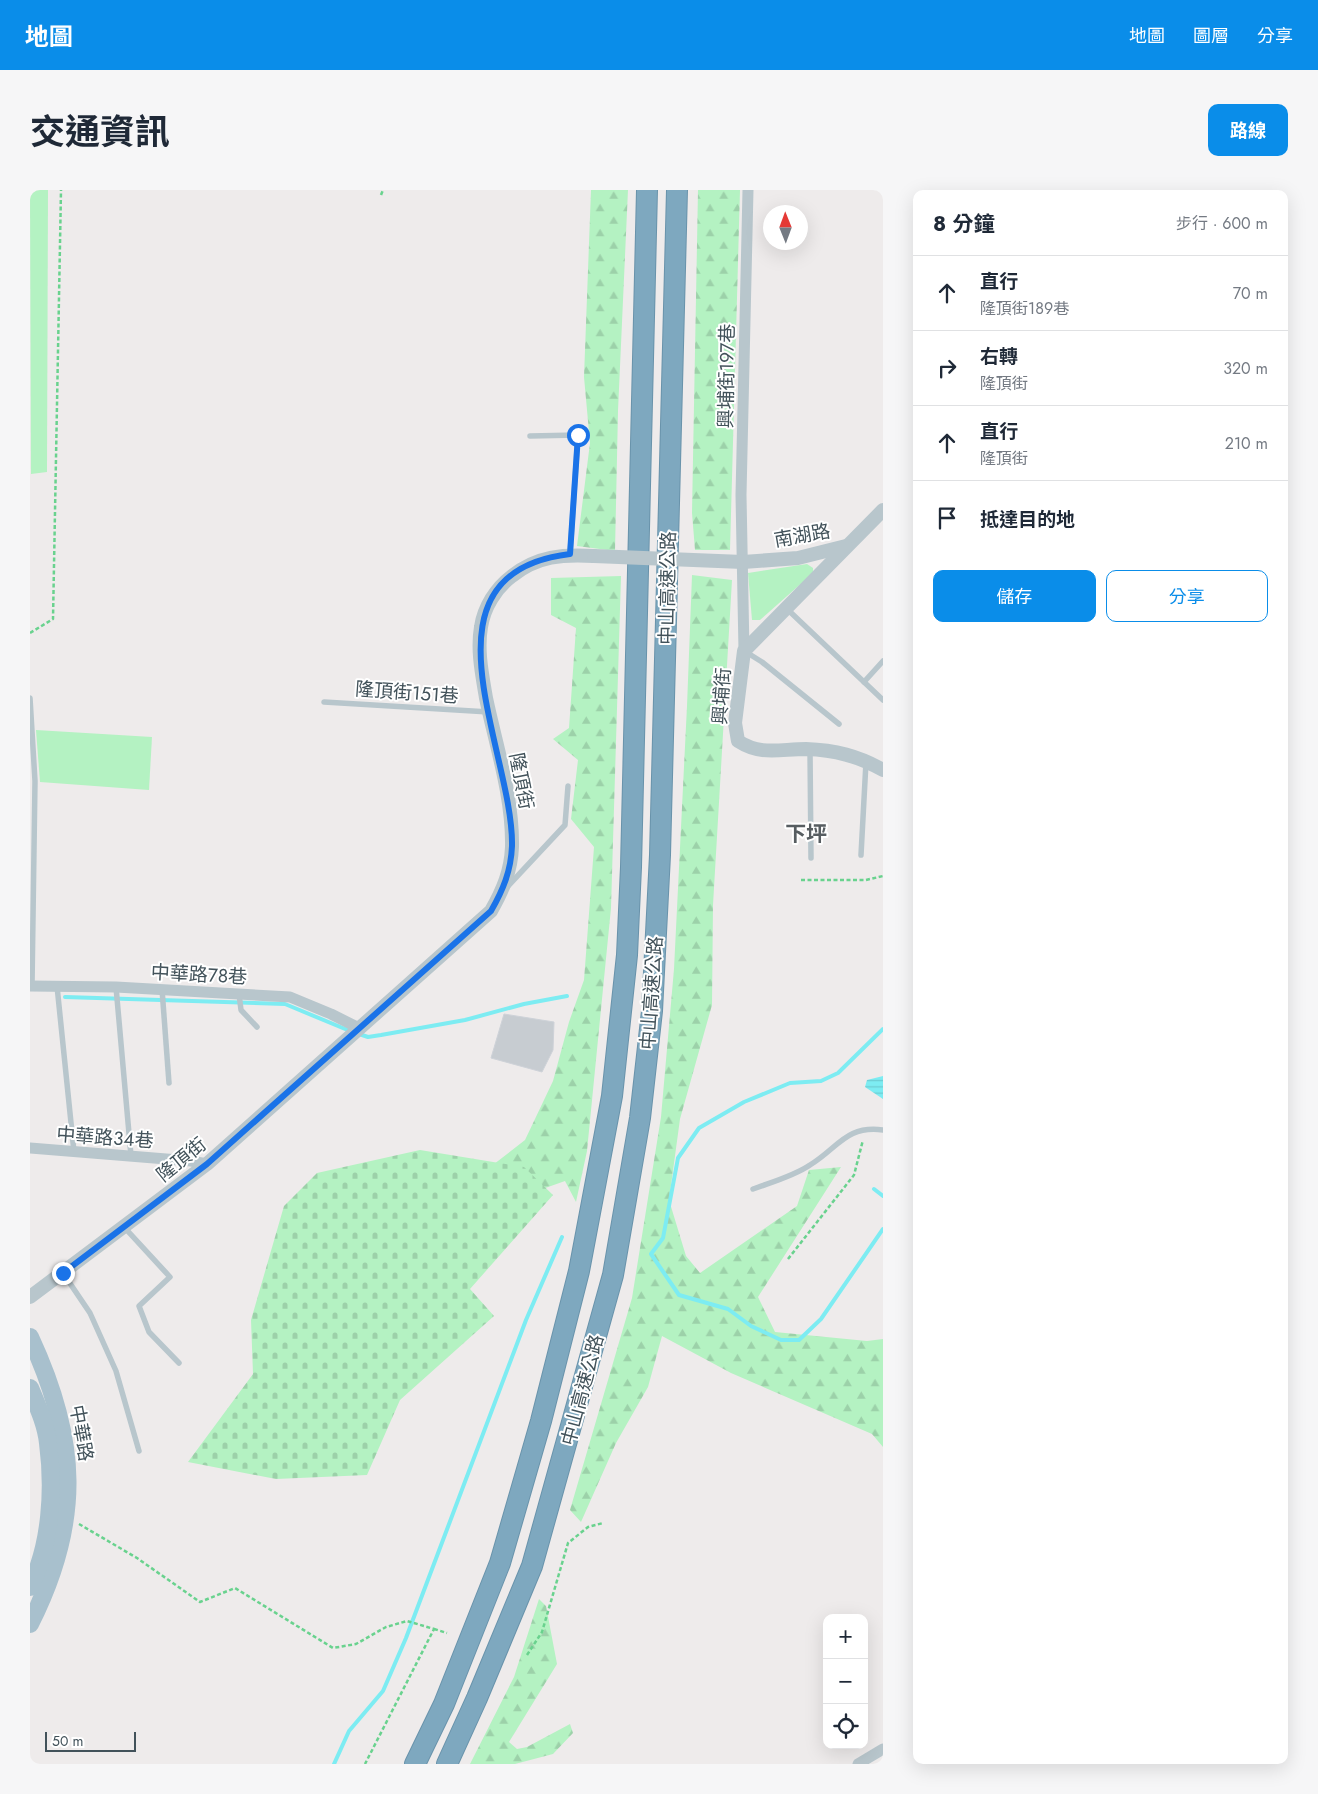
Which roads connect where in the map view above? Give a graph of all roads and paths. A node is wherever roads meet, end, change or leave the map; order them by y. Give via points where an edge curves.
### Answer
1 (61, 190) edge
2 (383, 190) edge
3 (647, 190) edge
4 (677, 190) edge
5 (748, 190) edge
6 (382, 195) dead end
7 (530, 436) dead end
8 (883, 510) edge
9 (847, 546) junction
10 (570, 554) junction
11 (594, 556) joint
12 (743, 562) junction
13 (786, 608) junction
14 (30, 633) edge
15 (744, 651) junction
16 (883, 661) edge
17 (864, 682) junction
18 (30, 698) edge
19 (883, 700) edge
20 (324, 702) dead end
21 (489, 712) junction
22 (839, 724) dead end
23 (810, 749) junction
24 (866, 761) junction
25 (883, 770) edge
26 (568, 786) dead end
27 (33, 791) edge
28 (861, 855) dead end
29 (811, 858) dead end
30 (883, 876) edge
31 (801, 880) dead end
32 (501, 893) junction
33 (31, 986) edge
34 (57, 986) junction
35 (116, 986) junction
36 (162, 990) junction
37 (239, 995) junction
38 (257, 1027) dead end
39 (359, 1028) junction
40 (169, 1083) dead end
41 (880, 1130) edge
42 (30, 1148) edge
43 (74, 1152) junction
44 (131, 1156) junction
45 (207, 1164) junction
46 (753, 1189) dead end
47 (124, 1227) junction
48 (788, 1259) dead end
49 (63, 1273) junction
50 (30, 1297) edge
51 (30, 1337) edge
52 (179, 1363) dead end
53 (30, 1388) edge
54 (139, 1451) dead end
55 (66, 1516) junction
56 (603, 1523) dead end
57 (30, 1587) edge
58 (30, 1624) edge
59 (434, 1629) junction
60 (447, 1633) dead end
61 (527, 1654) dead end
62 (883, 1749) edge
63 (365, 1764) edge
64 (415, 1764) edge
65 (447, 1764) edge
66 (858, 1764) edge

1 - 14 path via 52,619
2 - 6 path
3 - 64 highway, 中山高速公路 via 631,867 612,1096 579,1271 500,1563 444,1704
4 - 65 highway, 中山高速公路 via 660,855 652,1011 640,1118 613,1275 532,1566
5 - 12 street, 興埔街197巷 via 741,495
7 - 10 lane via 578,435
8 - 9 street, 南湖路
9 - 12 street, 南湖路 via 798,558
9 - 13 street
10 - 11 street, 隆頂街
10 - 21 street, 隆頂街 via 535,561 521,568 507,580 487,607 479,646
11 - 12 street, 南湖路, bridge
12 - 15 street, 興埔街
13 - 15 street
13 - 17 lane
15 - 22 lane
15 - 23 street, 興埔街 via 734,723 738,741 750,749
16 - 17 lane
17 - 19 lane
18 - 27 lane
20 - 21 lane, 隆頂街151巷
21 - 32 street, 隆頂街 via 512,830 510,865
23 - 24 street, 興埔街 via 838,752
23 - 29 lane
24 - 25 street, 興埔街
24 - 28 lane
26 - 32 lane via 565,825
27 - 33 lane
30 - 31 path via 866,880
32 - 39 street, 隆頂街 via 491,911 469,932
33 - 34 street, 中華路78巷
34 - 35 street, 中華路78巷
34 - 43 lane
35 - 36 street, 中華路78巷
35 - 44 lane
36 - 37 street, 中華路78巷
36 - 40 lane
37 - 38 lane via 241,1010
37 - 39 street, 中華路78巷 via 290,997
39 - 45 street, 隆頂街
41 - 46 lane via 866,1128 846,1136 810,1166
41 - 48 path via 861,1141 854,1175
42 - 43 street, 中華路34巷
43 - 44 street, 中華路34巷
44 - 45 street, 中華路34巷
45 - 47 street, 隆頂街
47 - 49 street, 隆頂街
47 - 52 lane via 170,1277 139,1306 149,1332
49 - 50 street, 隆頂街
49 - 54 lane via 90,1313 116,1372
51 - 55 main road, 中華路 via 62,1424 68,1483
53 - 57 main road, 中華路 via 48,1442 50,1482 44,1545
55 - 58 main road, 中華路 via 53,1570
55 - 59 path via 137,1558 200,1602 235,1588 333,1648 356,1644 386,1627 407,1621
56 - 61 path via 588,1527 568,1542 542,1632
59 - 60 path
59 - 63 path
62 - 66 street

